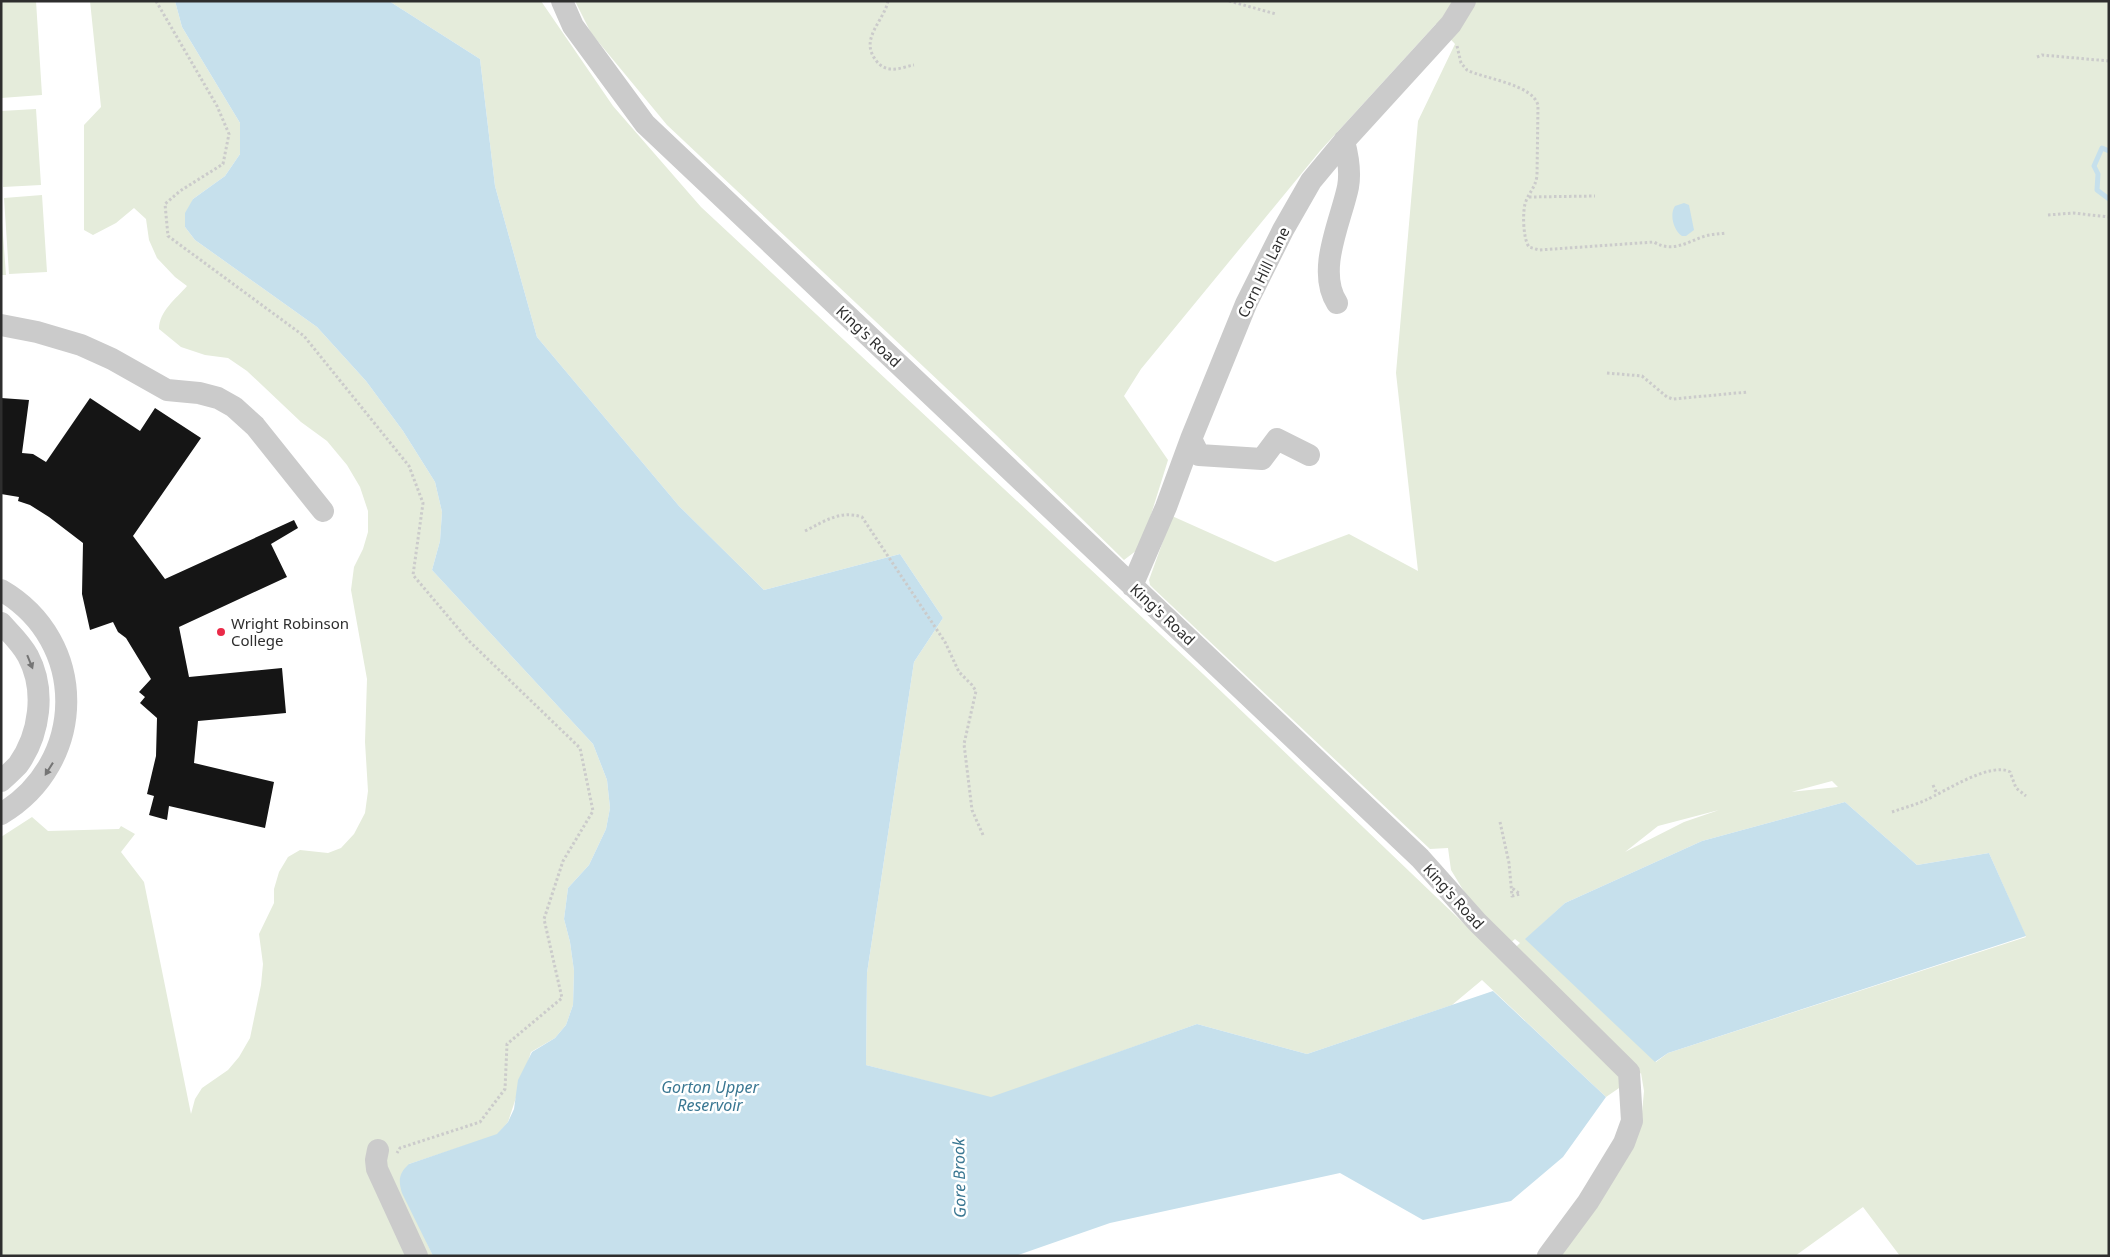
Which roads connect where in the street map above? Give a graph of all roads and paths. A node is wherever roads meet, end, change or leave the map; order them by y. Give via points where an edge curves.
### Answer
1 (156, 1) edge
2 (562, 1) edge
3 (888, 1) edge
4 (1229, 1) edge
5 (1461, 8) edge
6 (1276, 14) dead end
7 (2037, 57) dead end
8 (2109, 61) edge
9 (914, 65) dead end
10 (1344, 141) junction
11 (1595, 196) dead end
12 (1529, 197) junction
13 (2048, 215) dead end
14 (2109, 217) edge
15 (1726, 233) dead end
16 (1337, 303) dead end
17 (1, 325) edge
18 (1607, 373) dead end
19 (1748, 392) dead end
20 (1191, 439) junction
21 (1309, 455) dead end
22 (323, 511) dead end
23 (805, 531) dead end
24 (1132, 586) junction
25 (1, 590) edge
26 (1, 623) edge
27 (1, 781) edge
28 (1933, 785) dead end
29 (1937, 794) junction
30 (2026, 796) dead end
31 (1892, 812) dead end
32 (1, 814) edge
33 (1500, 822) dead end
34 (983, 835) dead end
35 (1512, 888) dead end
36 (378, 1150) dead end
37 (382, 1179) junction
38 (417, 1256) edge
39 (1548, 1256) edge

1 - 37 path via 218,106 229,134 223,164 180,191 166,204 168,236 304,336 409,466 424,503 413,575 468,640 580,748 593,811 563,861 544,919 562,998 507,1044 505,1089 480,1122 400,1148
2 - 24 street, King's Road via 573,26 646,124
3 - 9 path via 885,12 872,31 870,52 880,65 890,69
4 - 6 path
5 - 10 street, Corn Hill Lane
5 - 12 path via 1456,29 1461,64 1467,70 1521,88 1538,104 1537,176
7 - 8 path
10 - 16 street via 1349,164 1348,185 1334,239 1328,280
10 - 20 street, Corn Hill Lane via 1311,181 1283,230 1246,304
11 - 12 path
12 - 15 path via 1524,209 1524,238 1533,249 1654,242 1677,248 1708,235
13 - 14 path via 2073,213
17 - 22 street via 81,346 112,359 167,390 199,393 234,407 255,426
18 - 19 path via 1642,376 1673,399
20 - 21 street via 1199,455 1262,459 1277,439
20 - 24 street, Corn Hill Lane
23 - 34 path via 832,518 851,514 862,517 945,642 959,672 972,685 976,692 964,744 972,810
24 - 39 street, King's Road via 1420,858 1476,922 1629,1072 1632,1121 1624,1143 1588,1202
25 -> 32 street via 18,600 40,623 56,649 66,682 66,723 53,761 40,782 18,805
26 -> 27 street via 29,657 39,703 32,740 18,765
28 - 29 path
29 - 30 path via 1999,769 2010,772 2016,788
29 - 31 path
33 - 35 path
36 - 37 street via 376,1160
37 - 38 street

